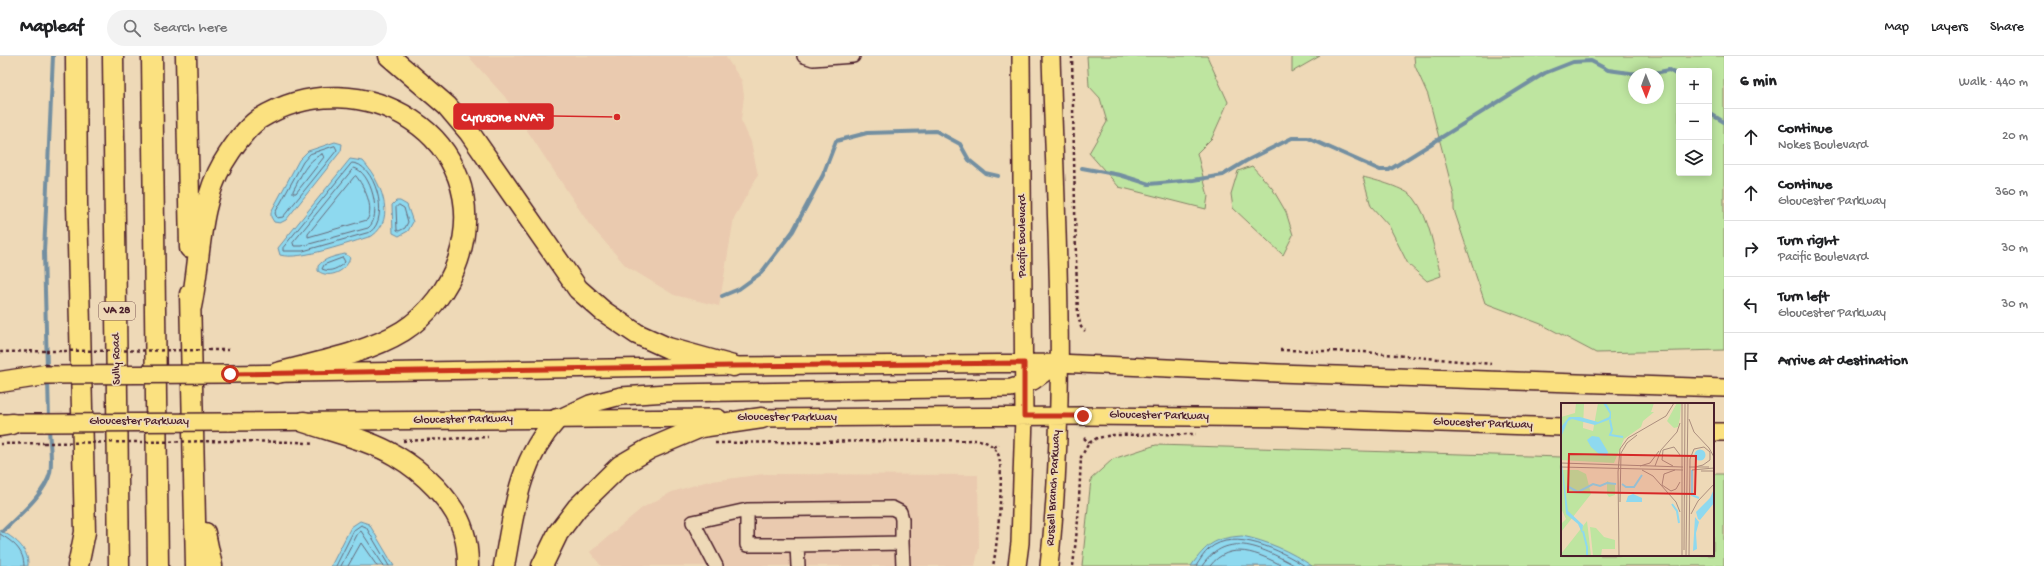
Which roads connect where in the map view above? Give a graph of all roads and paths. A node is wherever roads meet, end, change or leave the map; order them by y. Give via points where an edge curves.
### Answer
1 (76, 56) edge
2 (113, 56) edge
3 (152, 56) edge
4 (186, 56) edge
5 (389, 56) edge
6 (804, 56) edge
7 (853, 56) edge
8 (1021, 56) edge
9 (1051, 56) edge
10 (1072, 56) edge
11 (191, 307) junction
12 (1085, 331) dead end
13 (229, 350) dead end
14 (0, 352) edge
15 (1024, 363) junction
16 (1058, 363) junction
17 (733, 366) junction
18 (0, 373) edge
19 (277, 373) junction
20 (45, 375) junction
21 (0, 382) edge
22 (1024, 385) junction
23 (1724, 388) edge
24 (1024, 416) junction
25 (1058, 417) junction
26 (762, 418) junction
27 (557, 419) junction
28 (304, 422) junction
29 (4, 424) edge
30 (1561, 427) edge
31 (1199, 434) dead end
32 (489, 436) dead end
33 (1084, 438) dead end
34 (403, 441) dead end
35 (1089, 443) junction
36 (0, 444) edge
37 (318, 444) dead end
38 (711, 444) dead end
39 (999, 444) dead end
40 (993, 447) junction
41 (195, 474) junction
42 (747, 510) junction
43 (902, 543) junction
44 (797, 545) junction
45 (78, 566) edge
46 (119, 566) edge
47 (158, 566) edge
48 (196, 566) edge
49 (212, 566) edge
50 (468, 566) edge
51 (504, 566) edge
52 (542, 566) edge
53 (716, 566) edge
54 (798, 566) edge
55 (903, 566) edge
56 (993, 566) edge
57 (1017, 566) edge
58 (1049, 566) edge
59 (1073, 566) edge

1 - 45 highway via 85,532
2 - 46 highway, Sully Road / VA 28
3 - 47 highway
4 - 11 highway
5 - 17 highway via 447,106 469,132 583,293 603,311 637,334 668,348
6 - 7 lane via 813,59
8 - 15 main road, Pacific Boulevard
9 - 16 main road
10 - 12 path via 1078,315
11 - 19 highway via 204,214 210,192 222,164 257,120 284,104 332,92 367,96 387,102 411,115 434,134 447,153 464,198 466,225 455,271 443,292 425,312 403,330 341,356
11 - 41 highway
13 - 14 path, bridge
15 - 16 main road
15 - 17 main road
15 - 22 main road, Pacific Boulevard
16 - 22 main road via 1047,373
16 - 23 main road
16 - 25 main road, Russell Branch Parkway
17 - 19 main road
18 - 20 main road
19 - 20 main road, bridge
20 - 21 highway
22 - 24 main road, Pacific Boulevard
22 - 27 main road via 986,390 726,392 621,396 590,404
24 - 25 main road, Gloucester Parkway
24 - 26 main road, Gloucester Parkway
24 - 57 main road
25 - 30 main road, Gloucester Parkway via 1290,418
25 - 58 main road, Russell Branch Parkway via 1055,508
26 - 27 main road, Gloucester Parkway
26 - 52 highway via 701,427 649,449 620,466 577,508 558,533
27 - 28 main road, Gloucester Parkway
27 - 51 highway via 543,434 524,470
28 - 29 main road, Gloucester Parkway, bridge
28 - 50 highway via 375,446 418,471 438,490 454,511 463,529 468,548
31 - 35 path via 1113,435 1097,438
32 - 34 path
33 - 35 path
35 - 59 path via 1081,457
36 - 37 path, bridge via 231,441
38 - 40 path via 979,440
39 - 40 path
40 - 56 path via 1000,462
41 - 48 highway
41 - 49 highway
42 - 43 lane via 892,508 900,512 902,519
42 - 44 lane via 747,545
42 - 53 lane via 693,522
43 - 44 lane
43 - 55 lane
44 - 54 lane

